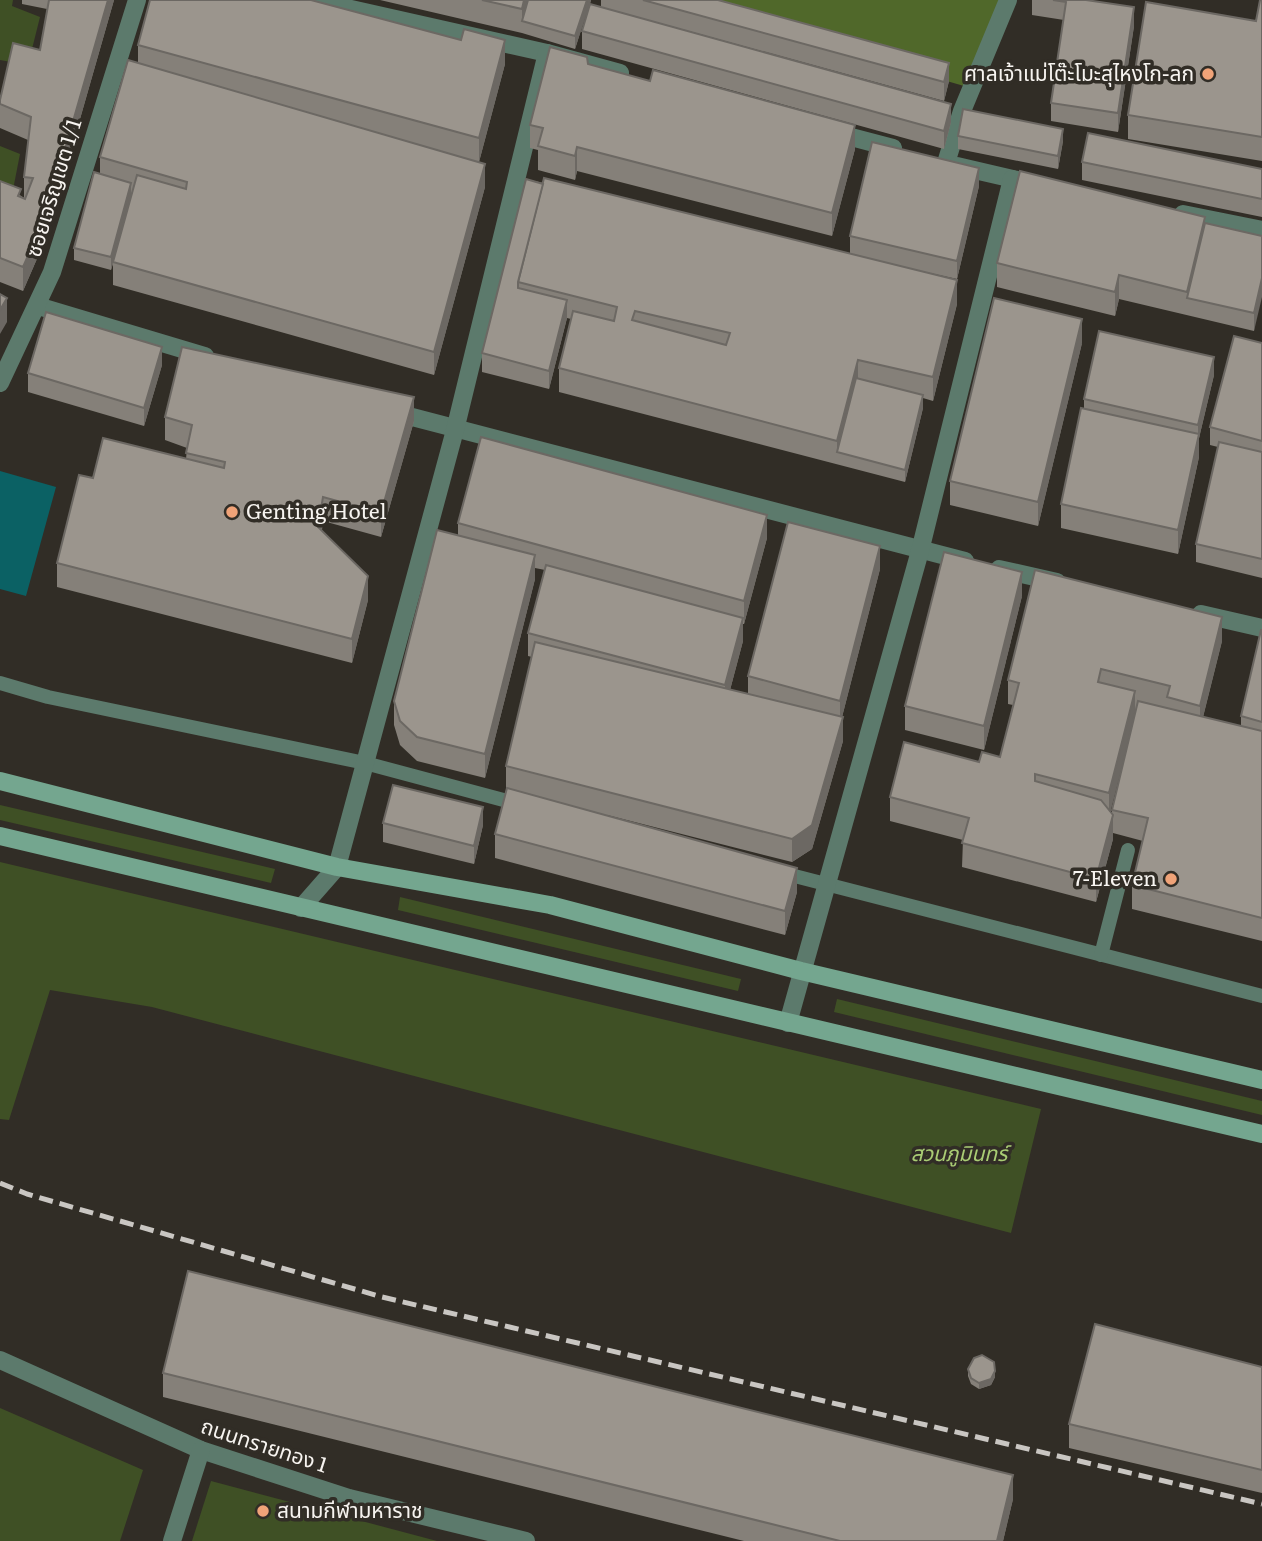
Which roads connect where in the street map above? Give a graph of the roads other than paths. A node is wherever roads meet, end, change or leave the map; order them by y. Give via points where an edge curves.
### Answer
1 (137, 0) edge
2 (312, 0) edge
3 (1008, 0) edge
4 (547, 53) junction
5 (640, 79) edge
6 (813, 126) edge
7 (906, 152) edge
8 (1012, 179) junction
9 (1051, 187) edge
10 (1170, 211) edge
11 (1262, 230) edge
12 (38, 306) junction
13 (220, 360) edge
14 (0, 383) edge
15 (377, 407) edge
16 (455, 430) junction
17 (920, 551) junction
18 (1078, 586) edge
19 (1183, 610) edge
20 (1262, 628) edge
21 (0, 683) edge
22 (365, 763) junction
23 (0, 781) edge
24 (536, 808) edge
25 (0, 836) edge
26 (1128, 850) dead end
27 (337, 867) junction
28 (760, 867) edge
29 (826, 885) junction
30 (301, 908) junction
31 (1101, 955) junction
32 (801, 971) junction
33 (1262, 996) edge
34 (788, 1023) junction
35 (1262, 1080) edge
36 (1262, 1134) edge
37 (0, 1360) edge
38 (201, 1450) junction
39 (172, 1541) edge
40 (526, 1541) edge

1 - 12 street, ซอยเจริญเขต 1/1
2 - 4 street
3 - 8 street via 955,109 940,161
4 - 5 street
4 - 16 street
6 - 7 street
8 - 9 street
8 - 17 street
10 - 11 street
12 - 13 street
12 - 14 street, ซอยเจริญเขต 1/1
15 - 16 street
16 - 17 street
16 - 22 street
17 - 18 street
17 - 29 street
19 - 20 street
21 - 22 lane
22 - 24 lane
22 - 27 street
23 - 27 main road
25 - 30 main road
26 - 31 lane
27 - 30 street
27 - 32 main road via 550,905
28 - 29 lane
29 - 31 lane
29 - 32 street
30 - 34 main road
31 - 33 lane
32 - 34 street
32 - 35 main road
34 - 36 main road
37 - 38 street, ถนนทรายทอง 1
38 - 39 street
38 - 40 street, ถนนทรายทอง 1 via 349,1497

